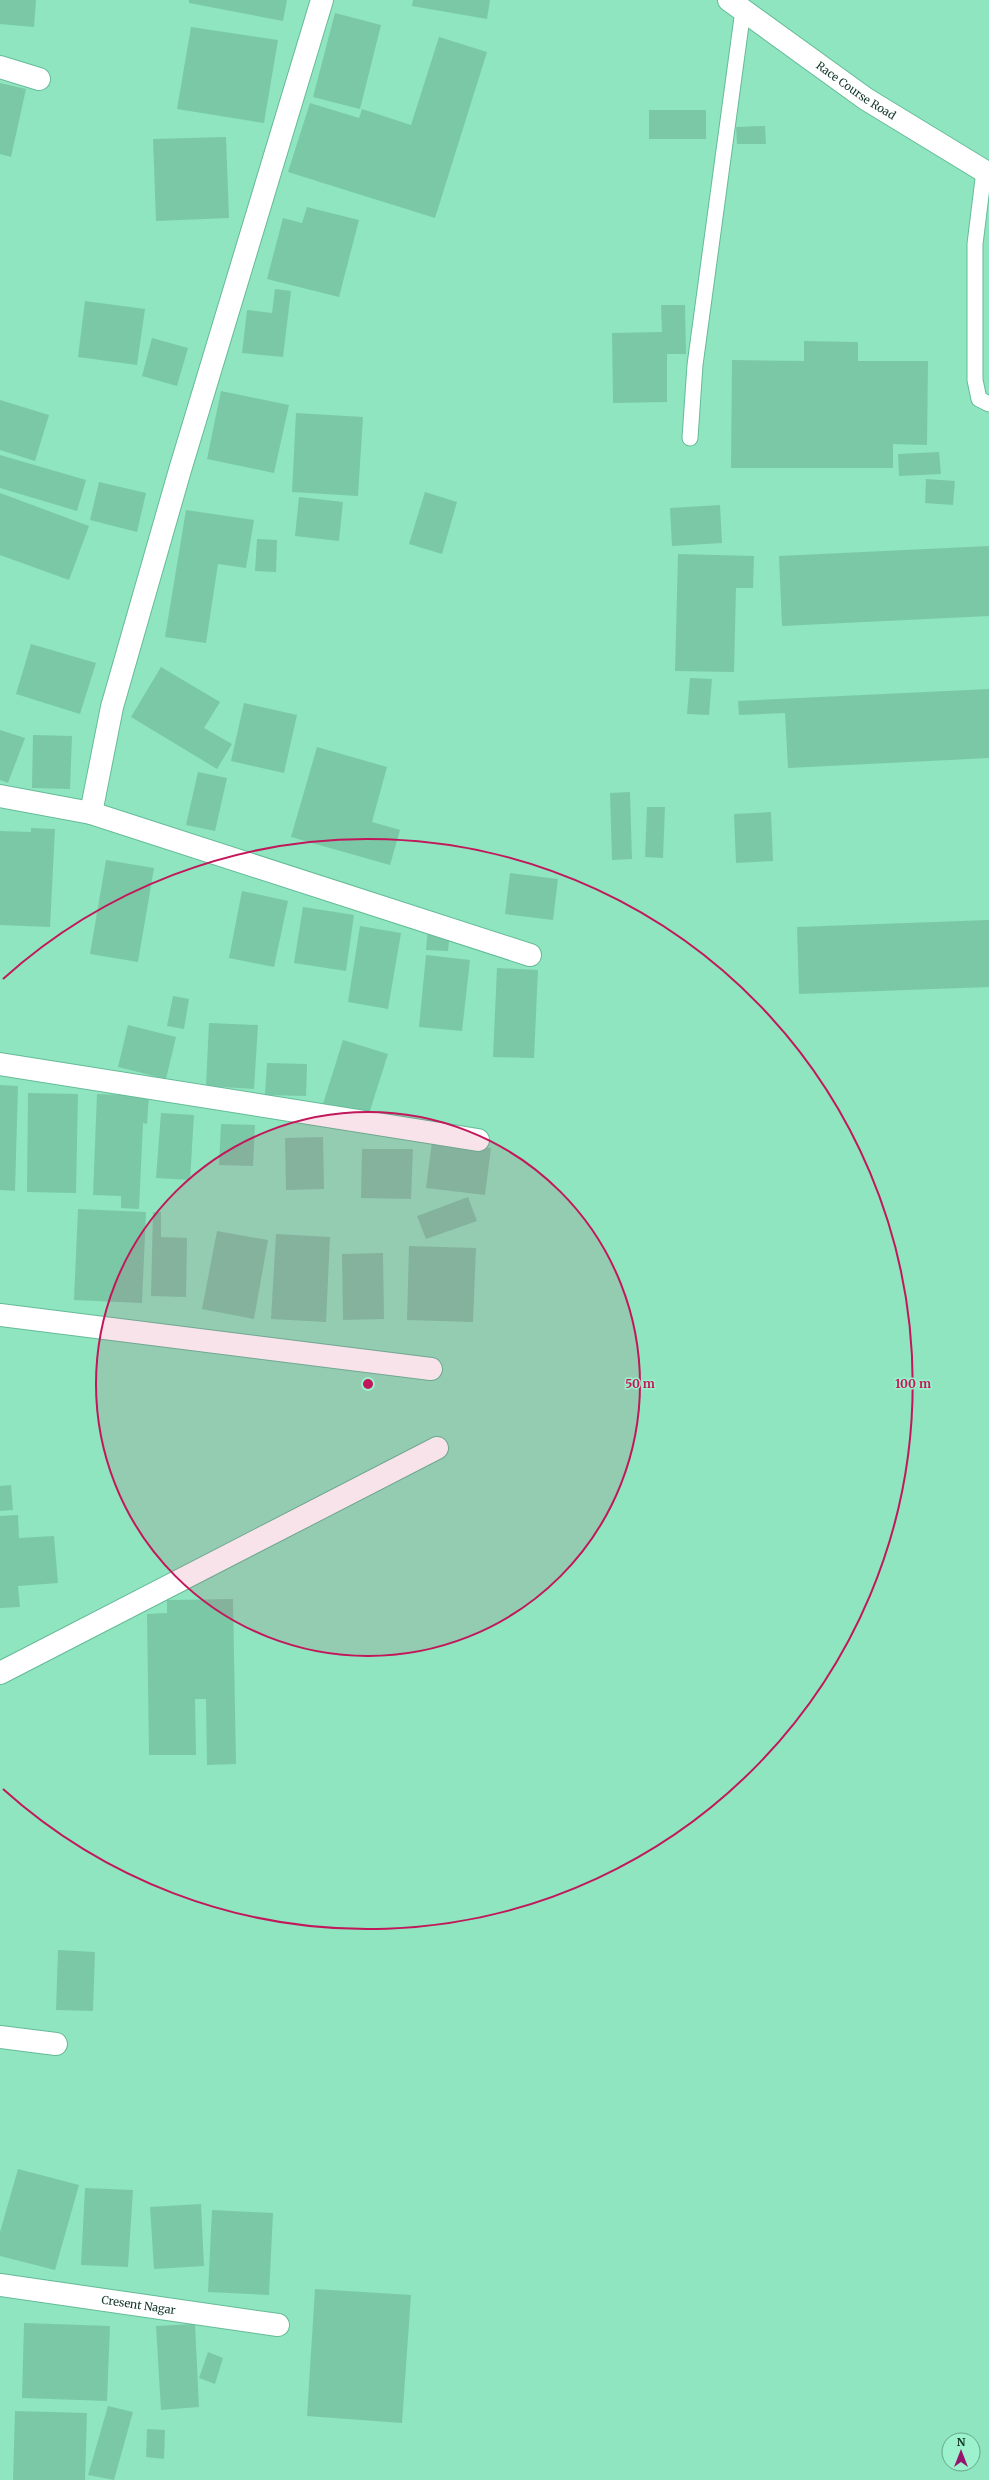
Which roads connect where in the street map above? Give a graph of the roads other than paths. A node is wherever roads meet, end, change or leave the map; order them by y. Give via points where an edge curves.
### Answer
1 (322, 0) edge
2 (736, 5) edge
3 (0, 67) edge
4 (39, 79) dead end
5 (987, 172) edge
6 (989, 404) edge
7 (690, 438) dead end
8 (0, 796) edge
9 (91, 813) junction
10 (530, 955) dead end
11 (0, 1064) edge
12 (478, 1140) dead end
13 (0, 1315) edge
14 (431, 1369) dead end
15 (436, 1448) dead end
16 (0, 1673) edge
17 (0, 2037) edge
18 (56, 2044) dead end
19 (0, 2285) edge
20 (278, 2325) dead end

1 - 9 street via 175,485 112,707
2 - 5 street, Race Course Road via 866,99
2 - 7 lane via 695,365
3 - 4 street
5 - 6 lane via 975,244 975,373 979,399
8 - 9 street
9 - 10 street
11 - 12 street
13 - 14 street
15 - 16 street
17 - 18 street
19 - 20 street, Cresent Nagar

